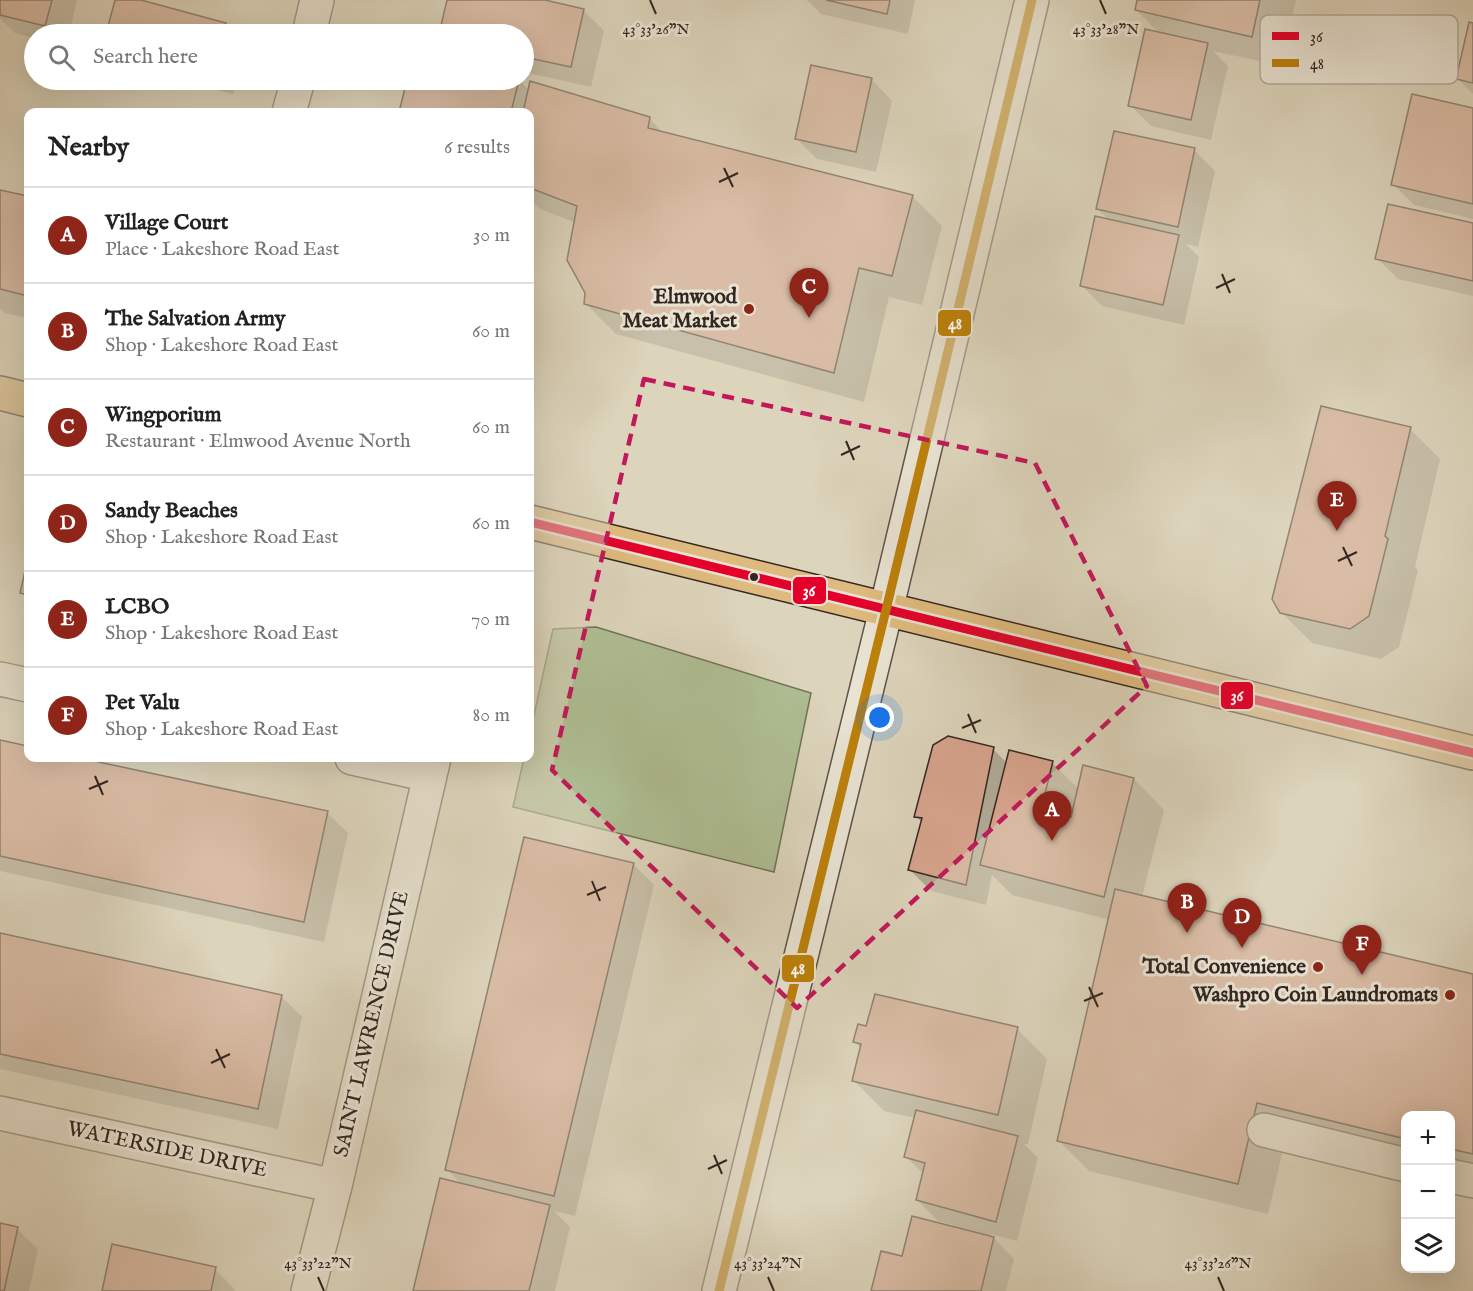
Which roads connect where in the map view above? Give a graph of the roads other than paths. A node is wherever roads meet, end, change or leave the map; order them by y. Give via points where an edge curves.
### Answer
1 (317, 0) edge
2 (1032, 0) edge
3 (311, 24) edge
4 (295, 90) edge
5 (291, 108) edge
6 (0, 393) edge
7 (24, 399) edge
8 (534, 523) edge
9 (886, 610) junction
10 (0, 679) edge
11 (24, 684) edge
12 (1473, 753) edge
13 (392, 762) edge
14 (431, 766) edge
15 (0, 1113) edge
16 (1264, 1130) dead end
17 (1401, 1164) edge
18 (1455, 1177) edge
19 (1473, 1182) edge
20 (335, 1186) junction
21 (308, 1291) edge
22 (719, 1291) edge

1 - 3 street
2 - 9 street
4 - 5 street
6 - 7 main road
8 - 9 main road
9 - 12 main road
9 - 22 street
10 - 11 street
13 - 14 street
14 - 20 street, SAINT LAWRENCE DRIVE
15 - 20 street, WATERSIDE DRIVE
16 - 17 street
18 - 19 street
20 - 21 street, SAINT LAWRENCE DRIVE

